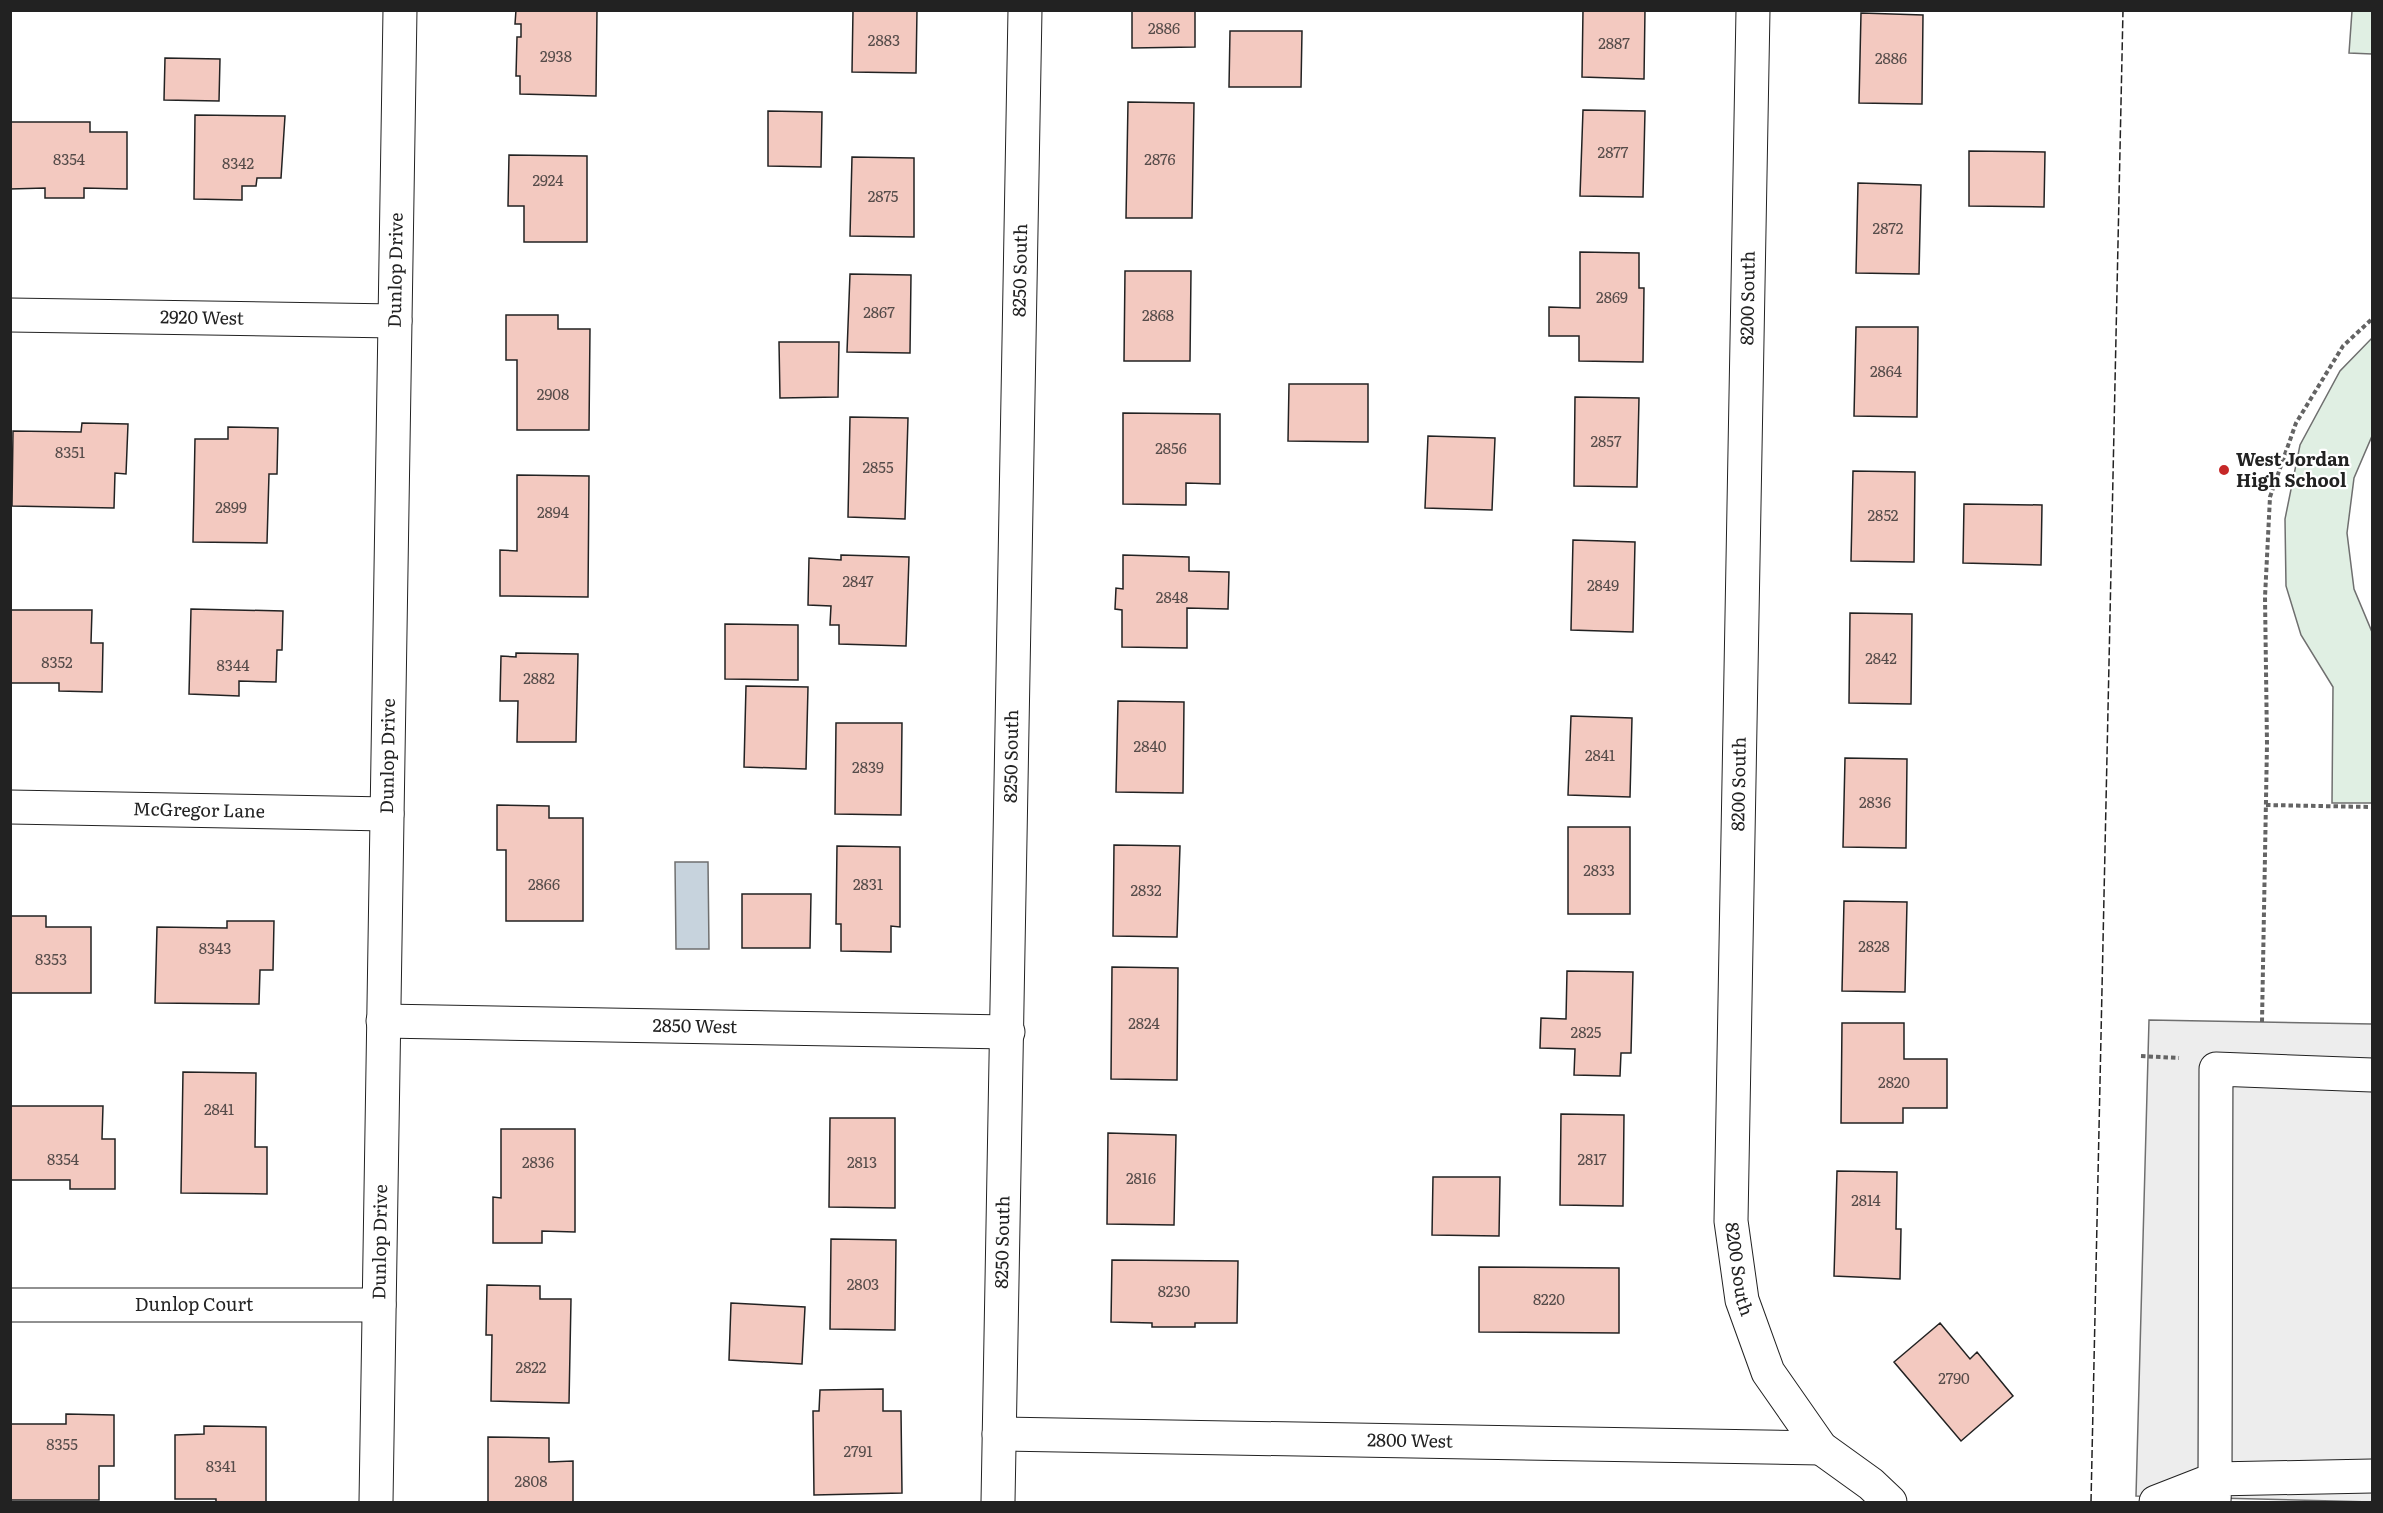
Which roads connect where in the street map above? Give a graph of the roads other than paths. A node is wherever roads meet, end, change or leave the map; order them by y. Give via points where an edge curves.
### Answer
1 (400, 10) edge
2 (1025, 10) edge
3 (1753, 10) edge
4 (10, 315) edge
5 (395, 321) junction
6 (10, 807) edge
7 (387, 814) junction
8 (383, 1022) junction
9 (1008, 1032) junction
10 (2373, 1075) edge
11 (10, 1305) edge
12 (379, 1305) junction
13 (999, 1434) junction
14 (1821, 1448) junction
15 (2373, 1476) edge
16 (2215, 1491) edge
17 (376, 1503) edge
18 (998, 1503) edge
19 (1890, 1503) edge
20 (2156, 1503) edge

1 - 5 street, Dunlop Drive
2 - 9 street, 8250 South
3 - 14 street, 8200 South via 1731,1221 1742,1300 1768,1372
4 - 5 street, 2920 West
5 - 7 street, Dunlop Drive
6 - 7 street, McGregor Lane
7 - 8 street, Dunlop Drive
8 - 9 street, 2850 West
8 - 12 street, Dunlop Drive
9 - 13 street, 8250 South
10 - 16 street via 2216,1069
11 - 12 street, Dunlop Court
12 - 17 street, Dunlop Drive
13 - 14 street, 2800 West
13 - 18 street, 8250 South
14 - 19 street, 8200 South via 1871,1484
15 - 16 street
16 - 20 street

